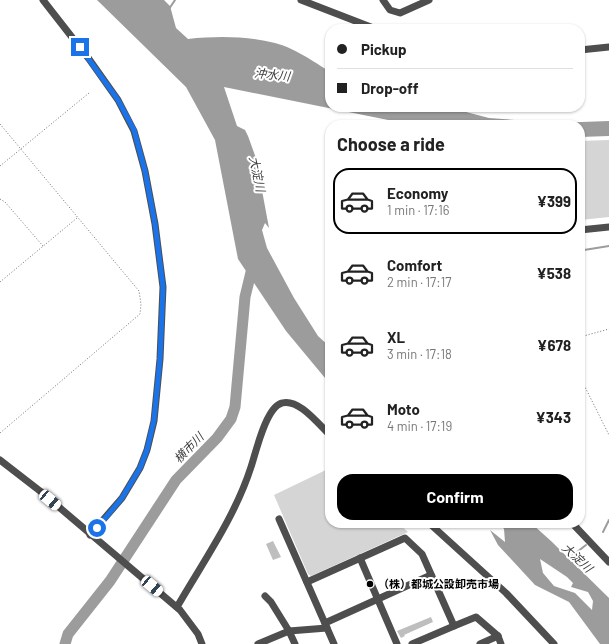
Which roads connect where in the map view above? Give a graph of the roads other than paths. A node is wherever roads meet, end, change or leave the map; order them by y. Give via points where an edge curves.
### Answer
1 (43, 0) edge
2 (301, 0) edge
3 (383, 0) edge
4 (429, 0) edge
5 (363, 24) edge
6 (609, 48) edge
7 (585, 50) edge
8 (609, 227) edge
9 (585, 229) edge
10 (325, 430) edge
11 (0, 460) edge
12 (279, 519) dead end
13 (434, 528) edge
14 (577, 528) edge
15 (92, 536) junction
16 (360, 558) junction
17 (609, 562) edge
18 (432, 575) junction
19 (307, 582) junction
20 (265, 596) dead end
21 (378, 599) junction
22 (177, 607) junction
23 (326, 625) junction
24 (454, 626) junction
25 (289, 630) junction
26 (498, 636) junction
27 (202, 644) edge
28 (258, 644) edge
29 (295, 644) edge
30 (334, 644) edge
31 (397, 644) edge
32 (412, 644) edge
33 (480, 644) edge
34 (501, 644) edge
35 (554, 644) edge

1 - 15 street via 118,100 134,130 155,224 163,287 160,359 154,420 147,450 140,468 122,498
2 - 5 street
3 - 4 street via 390,10 400,13
6 - 7 street
8 - 9 street
10 - 22 street via 298,404 288,401 280,403 272,410 247,479 229,518
11 - 15 street
12 - 19 street
13 - 35 street via 506,593
14 - 17 street
15 - 22 street
16 - 18 street via 405,538 422,554
16 - 19 street
16 - 21 street
18 - 21 street
18 - 24 street
19 - 23 street
20 - 25 street
21 - 23 street
21 - 31 street
22 - 27 street via 191,624
23 - 25 street
23 - 30 street
24 - 26 street via 476,617
24 - 32 street
25 - 28 street
25 - 29 street
26 - 33 street
26 - 34 street

